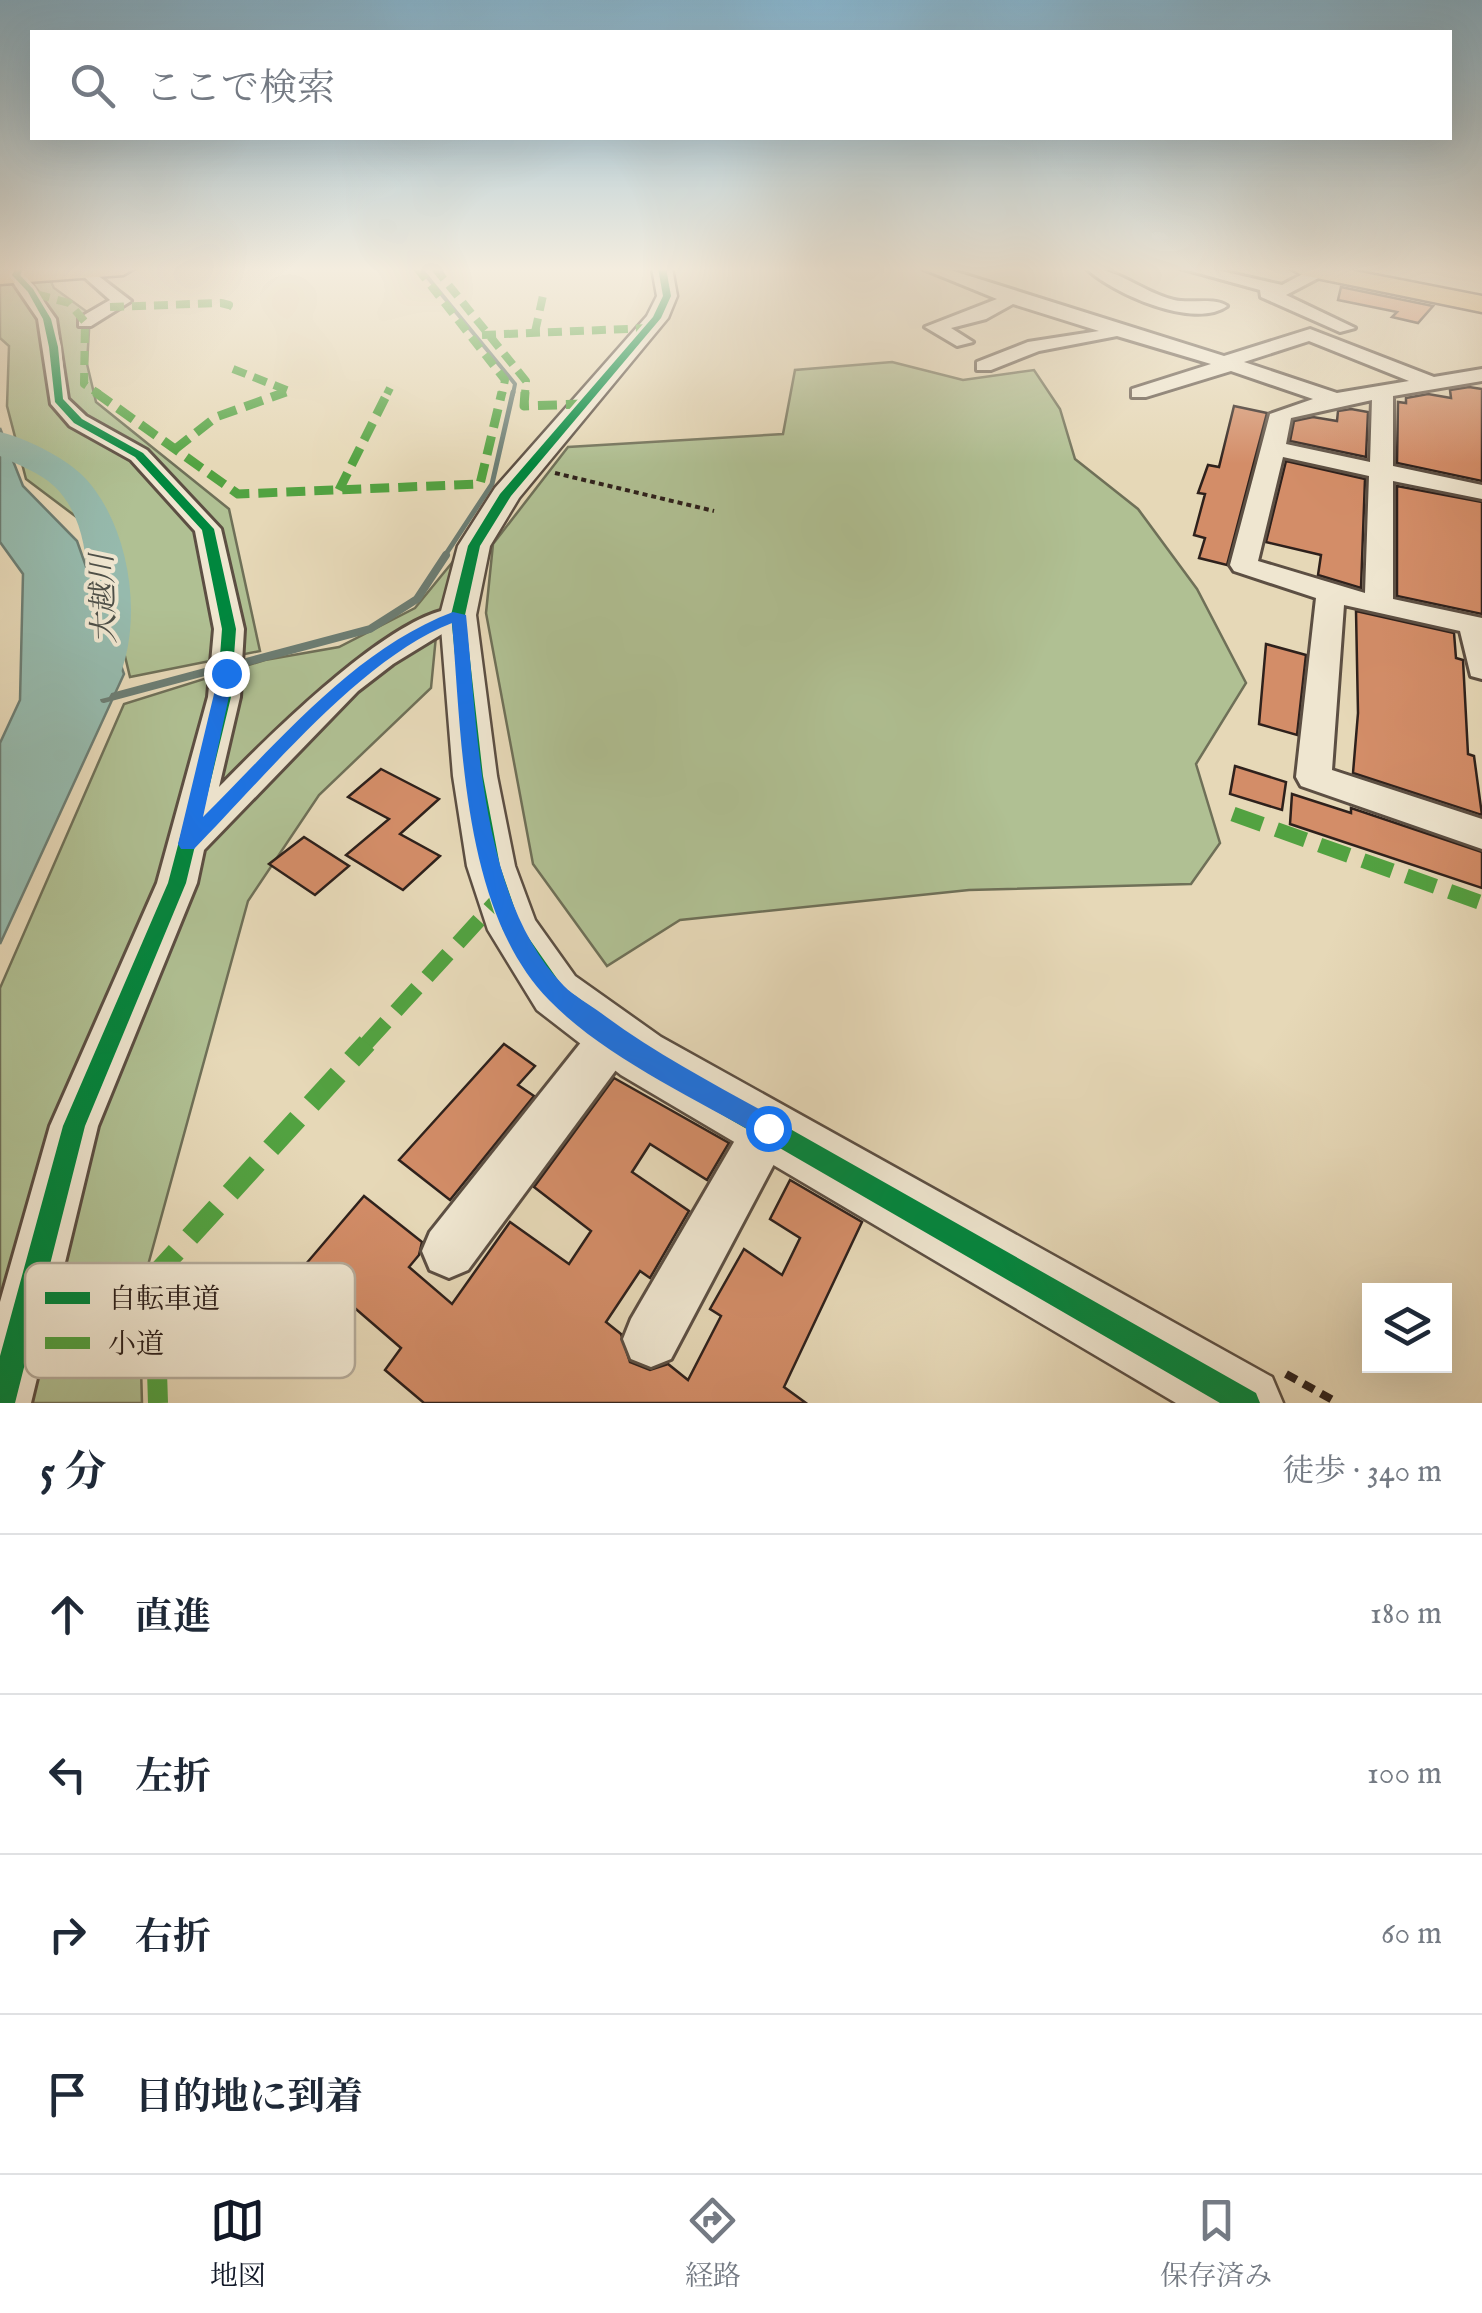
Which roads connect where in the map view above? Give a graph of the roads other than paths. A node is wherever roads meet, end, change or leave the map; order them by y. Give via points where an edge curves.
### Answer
1 (56, 333) edge
2 (644, 333) edge
3 (947, 333) edge
4 (1119, 333) edge
5 (1124, 333) edge
6 (964, 342) dead end
7 (1231, 362) junction
8 (984, 366) dead end
9 (1482, 376) edge
10 (1429, 382) junction
11 (1383, 391) junction
12 (1138, 393) dead end
13 (1335, 400) junction
14 (1276, 449) junction
15 (1380, 471) junction
16 (1482, 492) edge
17 (1331, 594) junction
18 (1379, 603) junction
19 (458, 615) junction
20 (1478, 626) edge
21 (1482, 669) edge
22 (1482, 834) edge
23 (187, 844) junction
24 (614, 1036) junction
25 (768, 1128) junction
26 (449, 1251) dead end
27 (38, 1263) edge
28 (25, 1315) edge
29 (651, 1339) dead end
30 (1258, 1384) edge
31 (2, 1403) edge

1 - 23 street via 58,400 78,421 139,455 208,529 230,629
2 - 19 street via 528,466 474,546
3 - 6 street
4 - 8 street via 1035,346
5 - 7 street
7 - 10 street via 1310,334
7 - 12 street
7 - 13 street
9 - 10 street
10 - 11 street
11 - 13 street
11 - 15 street
13 - 14 street via 1282,414
14 - 15 street
14 - 17 street via 1246,534 1244,565
15 - 16 street
15 - 18 street
17 - 18 street
17 - 22 street via 1314,778
18 - 20 street
19 - 23 street via 417,631 338,694
19 - 24 street via 474,776 513,930 556,993
20 - 21 street
23 - 27 street via 177,884 74,1126
24 - 25 street
24 - 26 street
25 - 29 street
25 - 30 street
28 - 31 street

